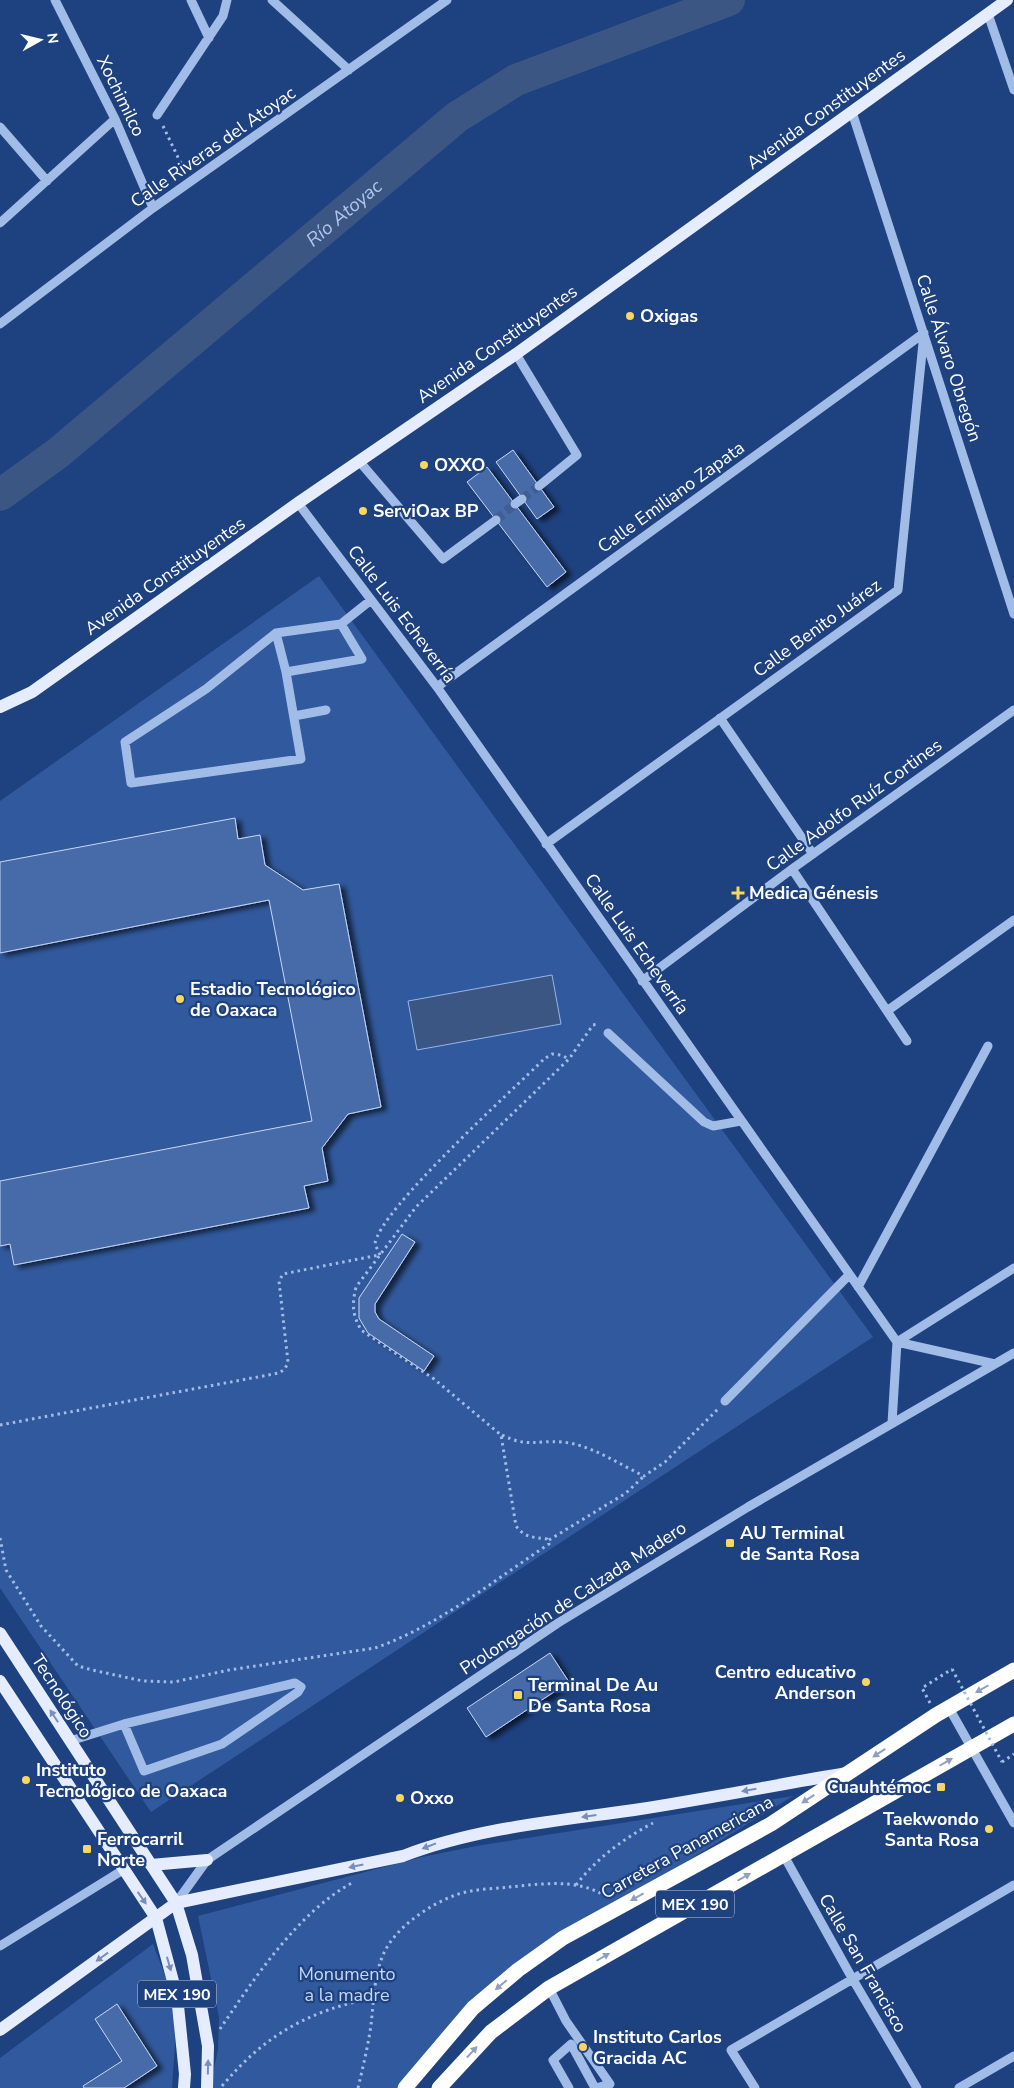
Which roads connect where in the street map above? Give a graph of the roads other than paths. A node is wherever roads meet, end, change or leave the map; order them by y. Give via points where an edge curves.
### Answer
1 (55, 0) edge
2 (191, 0) edge
3 (228, 0) edge
4 (272, 0) edge
5 (447, 0) edge
6 (1007, 0) edge
7 (988, 14) junction
8 (209, 38) junction
9 (349, 70) junction
10 (1014, 90) edge
11 (852, 112) junction
12 (157, 115) road end
13 (115, 118) junction
14 (0, 127) edge
15 (47, 181) junction
16 (153, 208) junction
17 (0, 223) edge
18 (0, 324) edge
19 (924, 333) junction
20 (516, 354) junction
21 (359, 461) junction
22 (539, 486) tunnel mouth
23 (298, 503) junction
24 (496, 520) tunnel mouth
25 (371, 600) junction
26 (1014, 614) edge
27 (341, 624) junction
28 (276, 633) junction
29 (286, 672) junction
30 (437, 687) junction
31 (32, 692) junction
32 (0, 707) edge
33 (326, 710) dead end
34 (1014, 710) edge
35 (0, 716) edge
36 (294, 716) junction
37 (720, 718) junction
38 (546, 844) junction
39 (813, 854) junction
40 (792, 869) junction
41 (1014, 920) edge
42 (642, 980) junction
43 (887, 1011) junction
44 (608, 1033) road end
45 (907, 1041) dead end
46 (988, 1046) dead end
47 (741, 1121) junction
48 (1014, 1268) edge
49 (849, 1275) junction
50 (858, 1287) junction
51 (896, 1342) junction
52 (1014, 1353) edge
53 (995, 1364) junction
54 (725, 1401) road end
55 (892, 1423) junction
56 (0, 1633) edge
57 (1014, 1670) edge
58 (1, 1685) edge
59 (949, 1708) junction
60 (124, 1724) junction
61 (1014, 1724) edge
62 (70, 1741) junction
63 (972, 1747) junction
64 (849, 1772) junction
65 (1014, 1823) edge
66 (783, 1854) junction
67 (207, 1860) junction
68 (151, 1865) junction
69 (123, 1870) junction
70 (1014, 1884) edge
71 (176, 1903) junction
72 (156, 1918) junction
73 (0, 1946) edge
74 (852, 1978) junction
75 (549, 1988) junction
76 (0, 2030) edge
77 (1014, 2056) edge
78 (446, 2085) edge
79 (184, 2088) edge
80 (207, 2088) edge
81 (405, 2088) edge
82 (569, 2088) edge
83 (595, 2088) edge
84 (755, 2088) edge
85 (917, 2088) edge
86 (959, 2088) edge

1 - 13 street, Xochimilco
2 - 8 street
3 - 8 street via 223,16
4 - 9 street
5 - 9 street, Calle Riveras del Atoyac
6 - 7 main road, Avenida Constituyentes
7 - 10 street
7 - 11 main road, Avenida Constituyentes
8 - 12 street
9 - 16 street, Calle Riveras del Atoyac
11 - 19 street, Calle Álvaro Obregón
11 - 20 main road, Avenida Constituyentes
13 - 15 street
13 - 16 street, Xochimilco
14 - 15 street
15 - 17 street
16 - 18 street, Calle Riveras del Atoyac
19 - 26 street, Calle Álvaro Obregón
19 - 30 street, Calle Emiliano Zapata
19 - 37 street, Calle Benito Juárez via 898,590
20 - 21 main road, Avenida Constituyentes
20 - 22 street via 577,455
21 - 23 main road, Avenida Constituyentes
21 - 24 street via 443,559
23 - 25 street, Calle Luis Echeverría
23 - 31 main road, Avenida Constituyentes
25 - 27 street
25 - 30 street, Calle Luis Echeverría
27 - 28 street
27 - 29 street via 362,659
28 - 29 street
28 - 36 street via 206,689 125,742 131,783 301,759
29 - 36 street
30 - 38 street, Calle Luis Echeverría
31 - 32 main road, Avenida Constituyentes
31 - 35 main road
33 - 36 street
34 - 39 street, Calle Adolfo Ruíz Cortines
37 - 38 street, Calle Benito Juárez
37 - 39 street
38 - 42 street, Calle Luis Echeverría
39 - 40 street, Calle Adolfo Ruíz Cortines
40 - 42 street, Calle Adolfo Ruíz Cortines
40 - 43 street
41 - 43 street
42 - 47 street, Calle Luis Echeverría
43 - 45 street
44 - 47 street via 704,1122 713,1126
46 - 50 street
47 - 49 street, Calle Luis Echeverría
48 - 51 street
49 - 50 street, Calle Luis Echeverría
49 - 54 street
50 - 51 street, Calle Luis Echeverría
51 - 53 street
51 - 55 street
52 - 53 street, Prolongación de Calzada Madero
53 - 55 street, Prolongación de Calzada Madero
55 - 67 street, Prolongación de Calzada Madero via 558,1623
62 -> 56 main road, Tecnológico / MEX 190
57 -> 59 highway, Carretera Panamericana / MEX 190
58 - 69 main road, MEX 190
59 - 63 street
59 -> 64 highway, Carretera Panamericana / MEX 190
60 - 60 street via 295,1683 301,1687 222,1744 144,1771
60 - 62 street
61 - 63 highway, MEX 190
62 - 68 main road, Tecnológico / MEX 190
63 - 65 street
66 -> 63 highway, MEX 190
64 -> 71 main road, MEX 190 via 437,1843 404,1856
64 -> 81 highway, Carretera Panamericana / MEX 190 via 771,1824 563,1938 518,1970 473,2008
66 - 74 street, Calle San Francisco
75 -> 66 highway, MEX 190
67 - 68 main road
67 - 71 street, Prolongación de Calzada Madero
68 - 71 main road, Tecnológico / MEX 190
69 -> 72 main road, MEX 190
69 - 73 street
70 - 74 street
71 - 72 main road
80 -> 71 main road, MEX 190 via 208,2046 192,1955
72 -> 76 main road
72 -> 79 main road, MEX 190 via 177,1996
74 - 84 street via 731,2050
74 - 85 street, Calle San Francisco
78 -> 75 highway, MEX 190 via 491,2032
75 - 83 street via 566,2022 610,2084
77 - 86 street
82 - 83 street via 553,2060 571,2044

